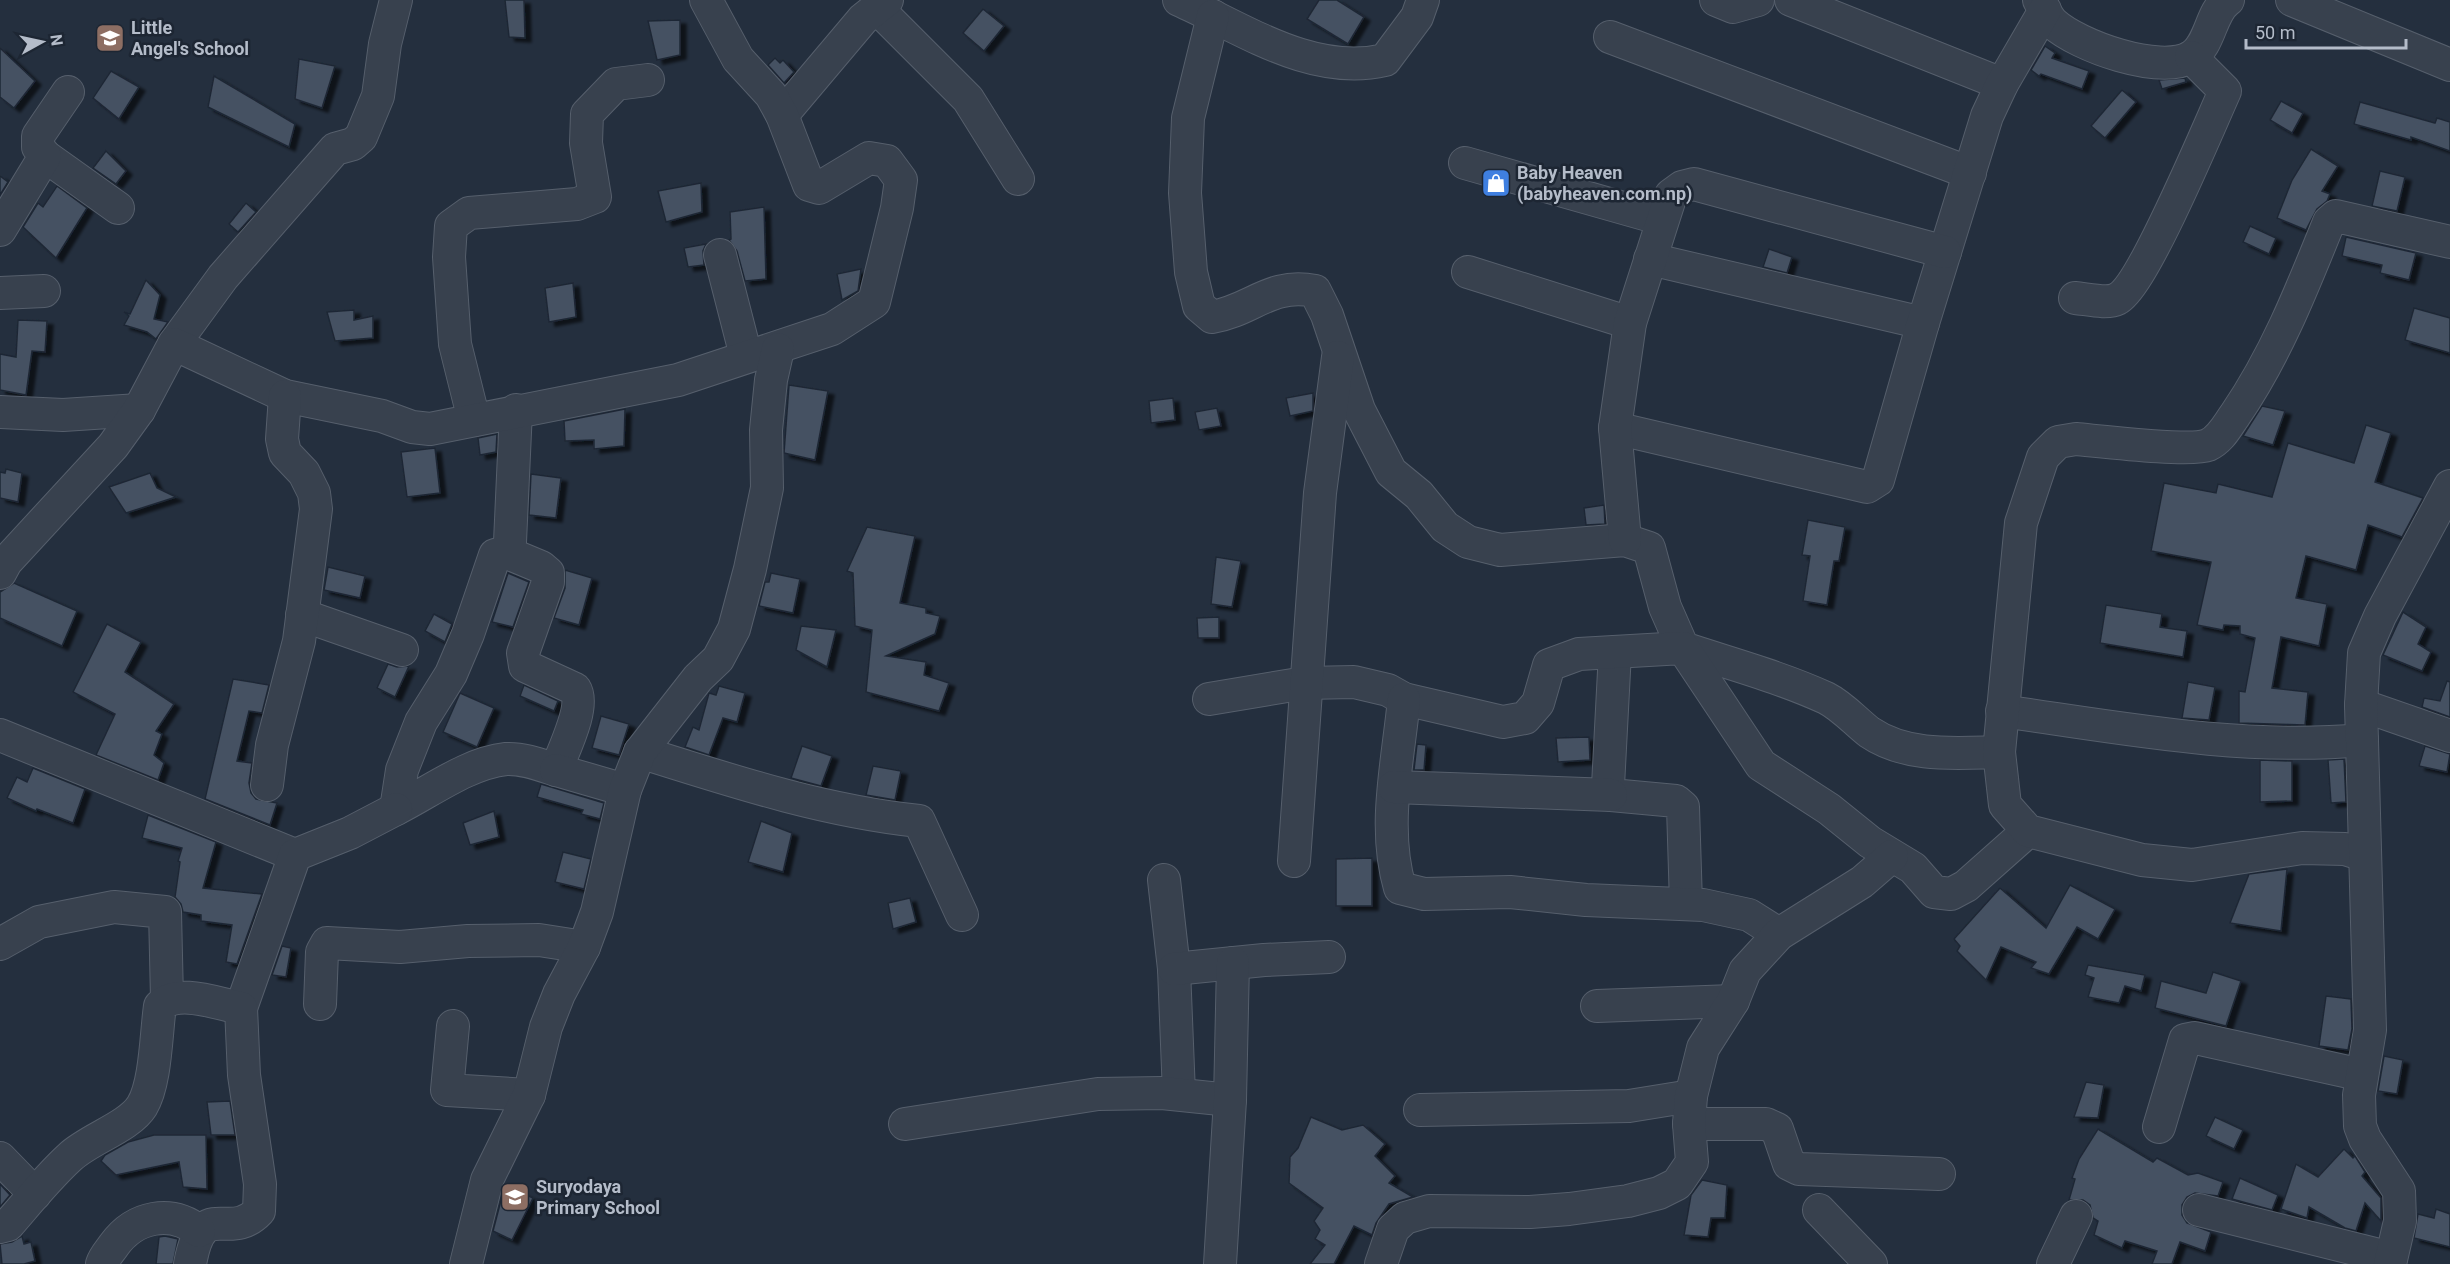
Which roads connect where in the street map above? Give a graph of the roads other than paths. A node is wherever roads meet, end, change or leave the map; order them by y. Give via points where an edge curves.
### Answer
1 (396, 0) edge
2 (706, 0) edge
3 (1179, 0) edge
4 (1423, 0) edge
5 (1716, 0) edge
6 (1758, 0) edge
7 (1791, 0) edge
8 (2228, 0) edge
9 (2292, 0) edge
10 (882, 4) edge
11 (2042, 5) edge
12 (1213, 16) junction
13 (1610, 37) dead end
14 (2191, 57) junction
15 (2450, 65) edge
16 (648, 80) dead end
17 (2002, 84) junction
18 (68, 92) dead end
19 (782, 115) junction
20 (45, 156) junction
21 (1465, 163) dead end
22 (1970, 173) junction
23 (1018, 179) dead end
24 (118, 208) dead end
25 (1662, 219) junction
26 (0, 230) edge
27 (2450, 242) edge
28 (1945, 252) junction
29 (720, 255) dead end
30 (1650, 259) junction
31 (1468, 272) dead end
32 (44, 291) dead end
33 (0, 293) edge
34 (2075, 298) dead end
35 (1630, 323) junction
36 (1923, 323) junction
37 (174, 344) junction
38 (778, 349) junction
39 (1339, 351) junction
40 (746, 356) junction
41 (285, 396) junction
42 (139, 410) junction
43 (516, 410) junction
44 (0, 412) edge
45 (474, 420) junction
46 (1615, 428) junction
47 (2450, 486) edge
48 (2437, 538) edge
49 (1625, 540) junction
50 (505, 552) junction
51 (0, 573) edge
52 (302, 615) junction
53 (1683, 648) junction
54 (402, 650) dead end
55 (1615, 652) junction
56 (1305, 683) junction
57 (1209, 699) dead end
58 (1404, 699) junction
59 (2361, 705) junction
60 (2002, 711) junction
61 (0, 735) edge
62 (2450, 736) edge
63 (2362, 740) junction
64 (640, 752) junction
65 (1999, 752) junction
66 (556, 770) junction
67 (267, 785) dead end
68 (1395, 788) junction
69 (625, 790) junction
70 (1611, 795) junction
71 (396, 810) junction
72 (2028, 831) junction
73 (295, 855) junction
74 (2364, 855) junction
75 (1892, 856) junction
76 (1294, 861) dead end
77 (1164, 880) dead end
78 (1686, 904) junction
79 (962, 915) dead end
80 (1779, 934) junction
81 (0, 944) edge
82 (584, 947) junction
83 (1329, 957) dead end
84 (1233, 963) junction
85 (1174, 969) junction
86 (167, 999) junction
87 (1733, 1001) junction
88 (320, 1004) dead end
89 (1597, 1006) dead end
90 (241, 1008) junction
91 (453, 1026) dead end
92 (2362, 1075) junction
93 (1179, 1094) junction
94 (529, 1095) junction
95 (1230, 1100) junction
96 (1420, 1110) dead end
97 (1690, 1110) junction
98 (905, 1125) dead end
99 (2159, 1127) dead end
100 (0, 1158) edge
101 (1939, 1174) dead end
102 (35, 1194) junction
103 (1819, 1210) dead end
104 (2199, 1210) dead end
105 (2076, 1216) dead end
106 (0, 1227) edge
107 (199, 1231) junction
108 (2390, 1261) edge
109 (102, 1264) edge
110 (190, 1264) edge
111 (466, 1264) edge
112 (1220, 1264) edge
113 (1381, 1264) edge
114 (1871, 1264) edge
115 (2053, 1264) edge

1 - 37 street via 378,96 361,136 354,144 335,149 224,277
2 - 19 street via 738,59 771,95
3 - 12 street
4 - 12 street via 1417,17 1385,60 1364,65 1335,64 1282,49
5 - 6 street via 1732,7
7 - 17 street
8 - 14 street
9 - 15 street
10 - 19 street via 863,19
10 - 23 street via 968,99
11 - 14 street via 2053,23 2099,50 2165,63
11 - 17 street
12 - 39 street via 1188,118 1185,193 1191,272 1200,306 1212,317 1233,314 1265,296 1294,287 1315,291
13 - 22 street
14 - 34 street via 2225,91 2161,231 2126,293 2114,300
16 - 45 street via 616,84 587,114 586,143 595,197 577,204 470,213 451,226 449,257 455,344
17 - 22 street
18 - 20 street via 38,136 38,147
19 - 38 street via 810,185 819,188 869,158 887,161 901,180 874,302 832,329
20 - 24 street
20 - 26 street
21 - 25 street
22 - 28 street
25 - 28 street via 1671,195 1694,184
25 - 30 street
27 - 60 street via 2336,216 2329,222 2284,332 2254,387 2219,437 2206,446 2187,447 2076,439 2058,442 2043,457 2020,523
28 - 36 street
29 - 40 street
30 - 35 street
30 - 36 street
31 - 35 street
32 - 33 street
35 - 46 street
36 - 46 street via 1878,480 1868,487
37 - 41 street
37 - 42 street
38 - 40 street
38 - 64 street via 766,430 767,488 734,629 718,659 698,678
39 - 49 street via 1359,410 1391,472 1419,495 1445,527 1468,542 1500,550
39 - 56 street via 1320,493
40 - 43 street via 678,380
41 - 45 street via 382,416 412,427 430,429
41 - 52 street via 285,453 304,473 314,493 316,509
42 - 44 street via 63,415
42 - 51 street via 113,446
43 - 45 street
43 - 50 street via 512,527
46 - 49 street
47 - 48 street
48 - 59 street via 2380,615 2364,653
49 - 53 street via 1649,548 1665,607
50 - 66 street via 548,573 523,653 525,666 575,689 579,696
50 - 71 street via 495,555 451,674 421,722 402,770
52 - 54 street
52 - 67 street via 272,745
53 - 55 street
53 - 65 street via 1829,699 1871,733 1910,750 1951,754
53 - 75 street via 1761,765
55 - 58 street via 1579,654 1549,664 1538,703 1526,718 1503,722
55 - 70 street via 1608,786
56 - 57 street
56 - 58 street via 1354,682 1388,690
56 - 76 street
58 - 68 street
59 - 62 street
59 - 63 street
60 - 63 street via 2238,742 2315,744
60 - 65 street
61 - 73 street
63 - 74 street
64 - 69 street
64 - 79 street via 806,802 868,816 919,821
65 - 72 street via 2005,805
66 - 69 street
66 - 71 street via 507,759 474,768
68 - 70 street
68 - 78 street via 1390,821 1393,864 1400,888 1424,894 1510,892
69 - 82 street via 597,912
70 - 78 street via 1676,801 1683,807
71 - 73 street
72 - 74 street via 2142,860 2192,865 2302,848 2345,849
72 - 75 street via 1966,886 1951,894 1934,892 1914,868
73 - 90 street
74 - 92 street via 2370,1030
75 - 80 street via 1862,882
77 - 85 street
78 - 80 street via 1749,915
80 - 87 street via 1745,971
81 - 86 street via 39,922 114,907 165,912
82 - 88 street via 538,940 399,947 327,943 322,952
82 - 94 street via 546,1027
83 - 84 street
84 - 85 street
84 - 95 street
85 - 93 street
86 - 90 street via 180,997
86 - 102 street via 160,1006 150,1080 142,1106 129,1120 71,1156
87 - 89 street
87 - 97 street via 1703,1048
90 - 107 street via 244,1075 260,1184 260,1211 245,1222 207,1225
91 - 94 street via 447,1090
92 - 99 street via 2195,1038 2185,1040
92 - 108 street via 2360,1126 2399,1191 2400,1221
93 - 95 street
93 - 98 street via 1098,1094
94 - 111 street via 488,1180
95 - 112 street
96 - 97 street via 1629,1106
97 - 101 street via 1767,1124 1776,1129 1789,1164 1798,1170
97 - 113 street via 1692,1162 1677,1184 1659,1193 1628,1202 1569,1209 1429,1211 1405,1218 1394,1229
100 - 102 street
102 - 106 street via 8,1225
103 - 114 street
104 - 108 street
105 - 115 street
107 - 109 street via 187,1221 167,1217 146,1219 121,1235
107 - 110 street

